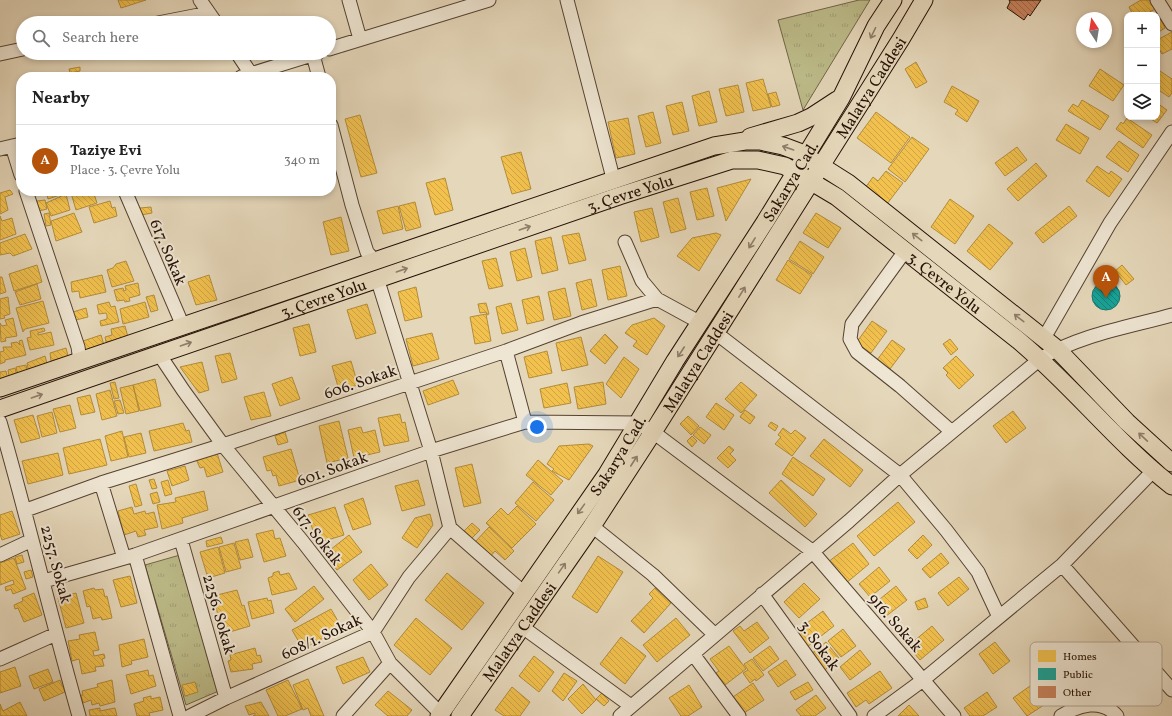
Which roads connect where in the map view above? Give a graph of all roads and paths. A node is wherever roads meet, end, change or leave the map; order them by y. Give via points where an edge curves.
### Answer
1 (200, 0) edge
2 (349, 0) edge
3 (488, 0) edge
4 (567, 0) edge
5 (893, 0) edge
6 (924, 0) edge
7 (1158, 0) edge
8 (211, 16) edge
9 (1172, 24) edge
10 (360, 39) junction
11 (336, 47) edge
12 (16, 51) edge
13 (0, 54) edge
14 (239, 60) edge
15 (295, 60) edge
16 (316, 60) edge
17 (245, 72) edge
18 (256, 72) edge
19 (318, 72) edge
20 (841, 98) junction
21 (1172, 132) edge
22 (729, 142) junction
23 (336, 144) edge
24 (11, 146) edge
25 (805, 156) junction
26 (16, 160) edge
27 (821, 166) junction
28 (796, 171) junction
29 (613, 178) junction
30 (811, 181) junction
31 (28, 196) edge
32 (127, 196) edge
33 (625, 242) dead end
34 (905, 251) junction
35 (374, 260) junction
36 (377, 278) junction
37 (657, 300) junction
38 (1172, 315) edge
39 (701, 323) junction
40 (183, 326) junction
41 (716, 333) junction
42 (1051, 343) junction
43 (506, 351) junction
44 (159, 354) junction
45 (1040, 358) junction
46 (80, 361) junction
47 (410, 382) junction
48 (0, 388) edge
49 (0, 408) edge
50 (0, 422) edge
51 (525, 422) junction
52 (637, 423) junction
53 (653, 432) junction
54 (952, 432) junction
55 (223, 445) junction
56 (431, 451) junction
57 (1172, 463) edge
58 (1153, 471) junction
59 (900, 475) junction
60 (101, 483) junction
61 (1172, 486) edge
62 (274, 507) junction
63 (26, 510) junction
64 (592, 526) junction
65 (450, 528) junction
66 (32, 540) junction
67 (181, 540) junction
68 (812, 551) junction
69 (0, 555) edge
70 (129, 557) junction
71 (1062, 565) junction
72 (44, 581) junction
73 (524, 593) junction
74 (762, 594) junction
75 (999, 617) junction
76 (521, 626) junction
77 (373, 632) junction
78 (56, 634) junction
79 (715, 635) junction
80 (1130, 642) edge
81 (693, 654) junction
82 (0, 659) edge
83 (390, 663) junction
84 (1162, 679) edge
85 (923, 680) junction
86 (1172, 690) edge
87 (226, 698) junction
88 (631, 706) junction
89 (1084, 706) edge
90 (1101, 706) edge
91 (440, 715) edge
92 (79, 716) edge
93 (180, 716) edge
94 (190, 716) edge
95 (343, 716) edge
96 (460, 716) edge
97 (620, 716) edge
98 (739, 716) edge
99 (850, 716) edge
100 (874, 716) edge
101 (954, 716) edge
102 (1061, 716) edge
103 (1117, 716) edge

1 - 8 street
2 - 10 street
3 - 10 street
4 - 29 street
5 -> 20 main road, Sakarya Cad. via 876,26
6 - 27 main road, Malatya Caddesi
7 - 9 street
10 - 11 street
12 - 13 street
14 - 17 street
15 - 18 street
16 - 19 street
20 - 22 main road via 798,123
20 - 25 main road, Sakarya Cad.
21 - 42 street via 1110,223
25 -> 22 main road, 3. Çevre Yolu via 791,148 768,142
22 - 29 main road, 3. Çevre Yolu
23 - 35 street via 367,252
24 - 26 street
25 - 27 main road, 3. Çevre Yolu
25 - 28 main road, Sakarya Cad.
27 - 30 main road, Malatya Caddesi
42 -> 27 main road, 3. Çevre Yolu via 848,182
28 - 30 main road, 3. Çevre Yolu
36 -> 28 main road, 3. Çevre Yolu via 718,163 758,160 778,163
28 -> 39 main road, Sakarya Cad.
29 - 35 main road, 3. Çevre Yolu
30 - 34 main road, 3. Çevre Yolu via 837,197
41 -> 30 main road, Malatya Caddesi
31 - 46 street via 78,348
32 - 40 street, 617. Sokak
33 - 37 street via 642,281
34 - 45 main road, 3. Çevre Yolu
34 - 54 street via 852,324 850,339 857,352
35 - 40 main road, 3. Çevre Yolu
44 -> 36 main road, 3. Çevre Yolu
36 - 47 street
37 - 39 street
37 - 43 street, 606. Sokak via 581,323
38 - 42 street via 1082,339
39 -> 52 main road, Sakarya Cad.
40 - 46 main road, 3. Çevre Yolu
41 - 53 main road, Malatya Caddesi
41 - 59 street
42 - 45 street
57 -> 42 main road, 3. Çevre Yolu via 1127,422
43 - 47 street, 606. Sokak
43 - 51 street
49 -> 44 main road, 3. Çevre Yolu
44 - 55 street, 617. Sokak
45 - 54 street
45 - 58 main road, 3. Çevre Yolu via 1114,435
46 - 48 main road, 3. Çevre Yolu
47 - 55 street, 606. Sokak
47 - 56 street
50 - 63 street, 2257. Sokak
51 - 52 street, 601. Sokak
51 - 56 street, 601. Sokak
52 - 53 street, 916. Sokak
52 -> 73 main road, Sakarya Cad. via 607,474
64 -> 53 main road, Malatya Caddesi
53 - 68 street, 916. Sokak
54 - 59 street
55 - 60 street, 606. Sokak
55 - 62 street, 617. Sokak
56 - 62 street, 601. Sokak
56 - 65 street
58 - 61 main road, 3. Çevre Yolu
58 - 71 street
59 - 68 street
59 - 75 street via 978,572
60 - 63 street, 606. Sokak
60 - 70 street
62 - 67 street, 601. Sokak
62 - 77 street, 617. Sokak
63 - 66 street, 2257. Sokak
76 -> 64 main road, Malatya Caddesi
64 - 79 street via 653,575
65 - 73 street
65 - 77 street, 608/1. Sokak via 409,577
66 - 69 street
66 - 72 street, 2257. Sokak
67 - 70 street, 601. Sokak
67 - 87 street, 2256. Sokak
68 - 74 street
68 - 85 street, 916. Sokak
70 - 72 street, 601. Sokak
70 - 93 street
71 - 75 street
71 - 80 street
72 - 78 street, 2257. Sokak
73 - 91 main road, Sakarya Cad.
74 - 79 street
74 - 99 street, 3. Sokak
75 - 85 street
76 - 88 street
76 - 96 main road, Malatya Caddesi
77 - 83 street, 617. Sokak
77 - 87 street, 608/1. Sokak
78 - 82 street
78 - 92 street, 2257. Sokak
79 - 81 street
81 - 88 street
81 - 98 street
83 - 91 street, 617. Sokak
83 - 95 street
84 - 86 street
85 - 100 street
85 - 101 street, 916. Sokak
87 - 94 street, 608/1. Sokak
88 - 97 street
89 - 102 street
90 - 103 street

